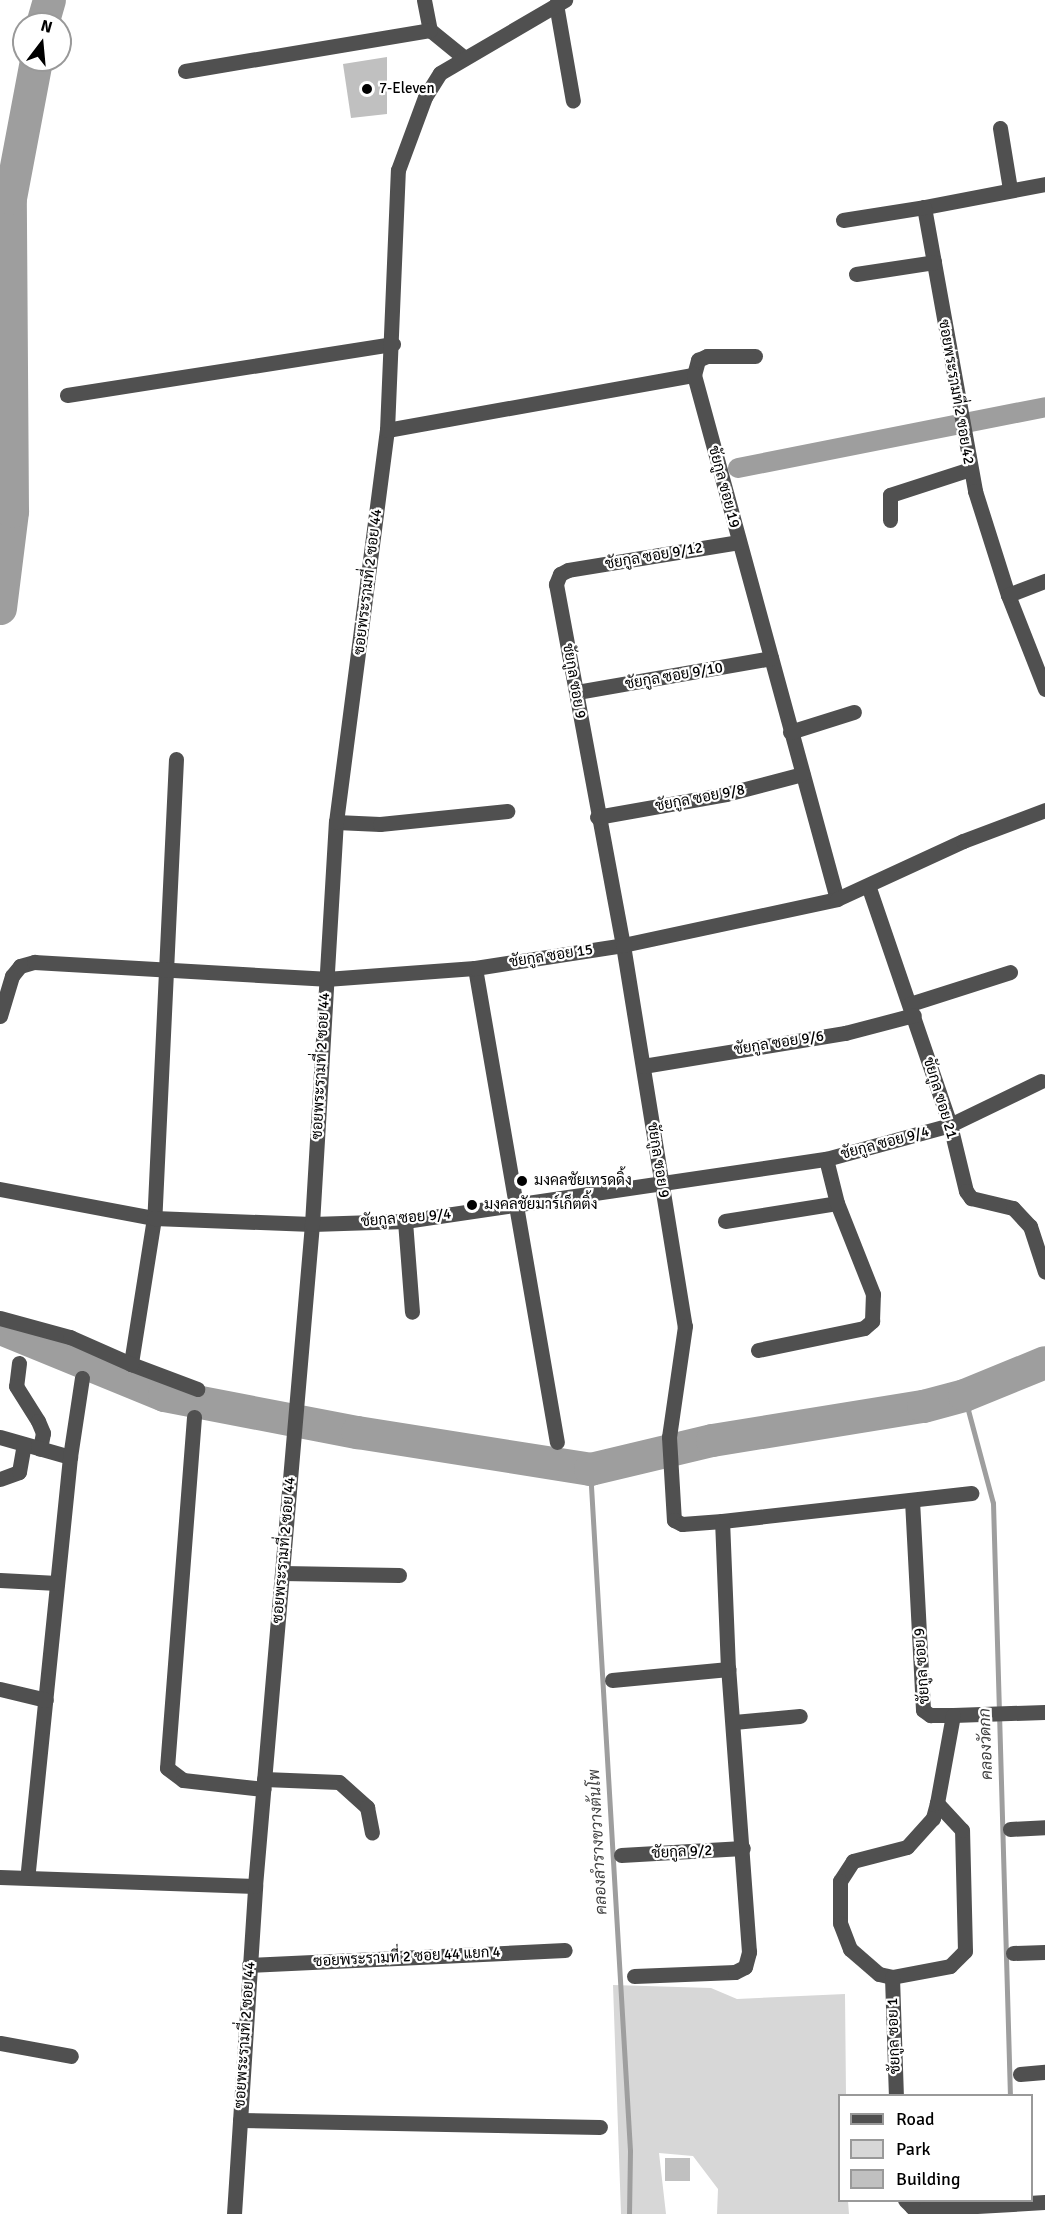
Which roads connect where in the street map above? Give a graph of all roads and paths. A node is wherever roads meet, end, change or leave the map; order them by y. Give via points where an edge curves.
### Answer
1 (424, 0) edge
2 (561, 2) edge
3 (430, 30) junction
4 (462, 56) junction
5 (185, 71) dead end
6 (573, 101) dead end
7 (1000, 128) dead end
8 (1045, 184) edge
9 (1010, 189) junction
10 (924, 207) junction
11 (843, 220) dead end
12 (934, 262) junction
13 (856, 274) dead end
14 (393, 344) junction
15 (755, 356) dead end
16 (693, 375) junction
17 (67, 395) dead end
18 (387, 430) junction
19 (970, 469) junction
20 (890, 520) dead end
21 (739, 542) junction
22 (568, 570) joint
23 (1045, 581) edge
24 (1008, 595) junction
25 (771, 658) junction
26 (1045, 688) edge
27 (577, 693) junction
28 (854, 712) dead end
29 (790, 732) junction
30 (176, 759) dead end
31 (802, 774) junction
32 (1045, 810) edge
33 (507, 812) dead end
34 (597, 818) junction
35 (336, 822) junction
36 (869, 888) junction
37 (837, 899) junction
38 (623, 945) junction
39 (475, 968) junction
40 (164, 971) junction
41 (1010, 972) dead end
42 (326, 979) junction
43 (912, 1009) junction
44 (0, 1016) edge
45 (643, 1066) junction
46 (1041, 1081) dead end
47 (950, 1125) junction
48 (826, 1159) junction
49 (661, 1182) junction
50 (0, 1189) edge
51 (837, 1203) junction
52 (517, 1206) junction
53 (154, 1218) junction
54 (405, 1221) junction
55 (725, 1221) dead end
56 (312, 1224) junction
57 (1045, 1272) edge
58 (412, 1312) dead end
59 (0, 1318) edge
60 (758, 1350) dead end
61 (20, 1363) dead end
62 (131, 1364) junction
63 (82, 1378) dead end
64 (197, 1389) dead end
65 (194, 1417) dead end
66 (0, 1437) edge
67 (557, 1442) dead end
68 (24, 1444) junction
69 (40, 1449) junction
70 (70, 1457) junction
71 (0, 1479) edge
72 (971, 1493) dead end
73 (912, 1500) junction
74 (722, 1521) junction
75 (282, 1573) junction
76 (399, 1575) dead end
77 (0, 1580) edge
78 (57, 1583) junction
79 (728, 1669) junction
80 (612, 1680) dead end
81 (0, 1689) edge
82 (45, 1700) junction
83 (1045, 1712) edge
84 (953, 1715) junction
85 (800, 1716) dead end
86 (734, 1722) junction
87 (264, 1784) junction
88 (938, 1803) junction
89 (1045, 1827) edge
90 (1010, 1829) dead end
91 (372, 1833) dead end
92 (743, 1848) junction
93 (621, 1855) dead end
94 (0, 1877) edge
95 (27, 1877) junction
96 (255, 1886) junction
97 (565, 1950) dead end
98 (1045, 1952) edge
99 (1013, 1953) dead end
100 (249, 1965) junction
101 (634, 1976) dead end
102 (892, 1977) junction
103 (0, 2043) edge
104 (71, 2056) dead end
105 (1045, 2072) edge
106 (1020, 2074) dead end
107 (896, 2094) edge
108 (240, 2120) junction
109 (600, 2127) dead end
110 (907, 2202) edge
111 (1038, 2203) edge
112 (234, 2214) edge

1 - 3 street
2 - 4 street, ซอยพระรามที่ 2 ซอย 44
2 - 6 street
3 - 4 street
3 - 5 street
4 - 14 street, ซอยพระรามที่ 2 ซอย 44 via 440,73 424,97 398,170
7 - 9 street
8 - 9 street
9 - 10 street
10 - 11 street
10 - 12 street, ซอยพระรามที่ 2 ซอย 42
12 - 13 street
12 - 19 street, ซอยพระรามที่ 2 ซอย 42
14 - 17 street
14 - 18 street, ซอยพระรามที่ 2 ซอย 44
15 - 16 street via 707,356 698,360
16 - 18 street
16 - 21 street, ชัยกูล ซอย 19
18 - 35 street, ซอยพระรามที่ 2 ซอย 44
19 - 20 street via 890,495
19 - 24 street, ซอยพระรามที่ 2 ซอย 42
21 - 22 street, ชัยกูล ซอย 9/12
21 - 25 street, ชัยกูล ซอย 19
22 - 27 street, ชัยกูล ซอย 9 via 560,574 556,584
23 - 24 street
24 - 26 street, ซอยพระรามที่ 2 ซอย 42
25 - 27 street, ชัยกูล ซอย 9/10
25 - 29 street, ชัยกูล ซอย 19
27 - 34 street, ชัยกูล ซอย 9
28 - 29 street
29 - 31 street, ชัยกูล ซอย 19
30 - 40 street
31 - 34 street, ชัยกูล ซอย 9/8 via 726,794
31 - 37 street, ชัยกูล ซอย 19
32 - 36 street, ชัยกูล ซอย 15 via 963,841
33 - 35 street via 380,824
34 - 38 street, ชัยกูล ซอย 9
35 - 42 street, ซอยพระรามที่ 2 ซอย 44
36 - 37 street, ชัยกูล ซอย 15
36 - 43 street, ชัยกูล ซอย 21
37 - 38 street, ชัยกูล ซอย 15
38 - 39 street, ชัยกูล ซอย 15
38 - 45 street, ชัยกูล ซอย 9
39 - 42 street, ชัยกูล ซอย 15
39 - 52 street
40 - 42 street, ชัยกูล ซอย 15
40 - 44 street, ชัยกูล ซอย 15 via 34,962 20,966 12,976
40 - 53 street
41 - 43 street, ชัยกูล ซอย 9/6
42 - 56 street, ซอยพระรามที่ 2 ซอย 44
43 - 45 street, ชัยกูล ซอย 9/6 via 845,1033
43 - 47 street, ชัยกูล ซอย 21
45 - 49 street, ชัยกูล ซอย 9
46 - 47 street, ชัยกูล ซอย 9/4
47 - 48 street, ชัยกูล ซอย 9/4
47 - 57 street, ชัยกูล ซอย 21 via 966,1191 971,1198 1013,1208 1030,1226
48 - 49 street, ชัยกูล ซอย 9/4
48 - 51 street
49 - 52 street, ชัยกูล ซอย 9/4
49 - 74 street, ชัยกูล ซอย 9 via 685,1337 669,1437 674,1520 682,1524
50 - 53 street, ชัยกูล ซอย 9/4
51 - 55 street
51 - 60 street via 873,1294 872,1321 864,1328
52 - 54 street, ชัยกูล ซอย 9/4
52 - 67 street
53 - 56 street, ชัยกูล ซอย 9/4
53 - 62 street
54 - 56 street, ชัยกูล ซอย 9/4
54 - 58 street
56 - 75 street, ซอยพระรามที่ 2 ซอย 44
59 - 62 street via 69,1337
61 - 69 street via 16,1386 43,1433
62 - 64 street
63 - 70 street
65 - 87 street via 167,1768 183,1780
66 - 68 street
68 - 69 street
68 - 71 street via 19,1472
69 - 70 street
70 - 78 street
72 - 73 street, ชัยกูล ซอย 9
73 - 74 street, ชัยกูล ซอย 9
73 - 84 street, ชัยกูล ซอย 9 via 923,1710 930,1715
74 - 79 street
75 - 76 street
75 - 87 street, ซอยพระรามที่ 2 ซอย 44
77 - 78 street
78 - 82 street
79 - 80 street
79 - 86 street
81 - 82 street
82 - 95 street
83 - 84 street, ชัยกูล ซอย 9
84 - 88 street
85 - 86 street
86 - 92 street
87 - 91 street via 339,1782 367,1807
87 - 96 street, ซอยพระรามที่ 2 ซอย 44
88 - 102 street via 962,1830 965,1951 950,1966
88 - 102 street via 933,1818 907,1847 853,1861 840,1881 840,1923 850,1948 866,1966
89 - 90 street
92 - 93 street, ชัยกูล 9/2
92 - 101 street via 749,1952 745,1967 735,1972
94 - 95 street
95 - 96 street
96 - 100 street, ซอยพระรามที่ 2 ซอย 44
97 - 100 street, ซอยพระรามที่ 2 ซอย 44 แยก 4
98 - 99 street
100 - 108 street, ซอยพระรามที่ 2 ซอย 44
102 - 107 street, ชัยกูล ซอย 1
103 - 104 street
105 - 106 street
108 - 109 street
108 - 112 street, ซอยพระรามที่ 2 ซอย 44
110 - 111 street via 925,2209

